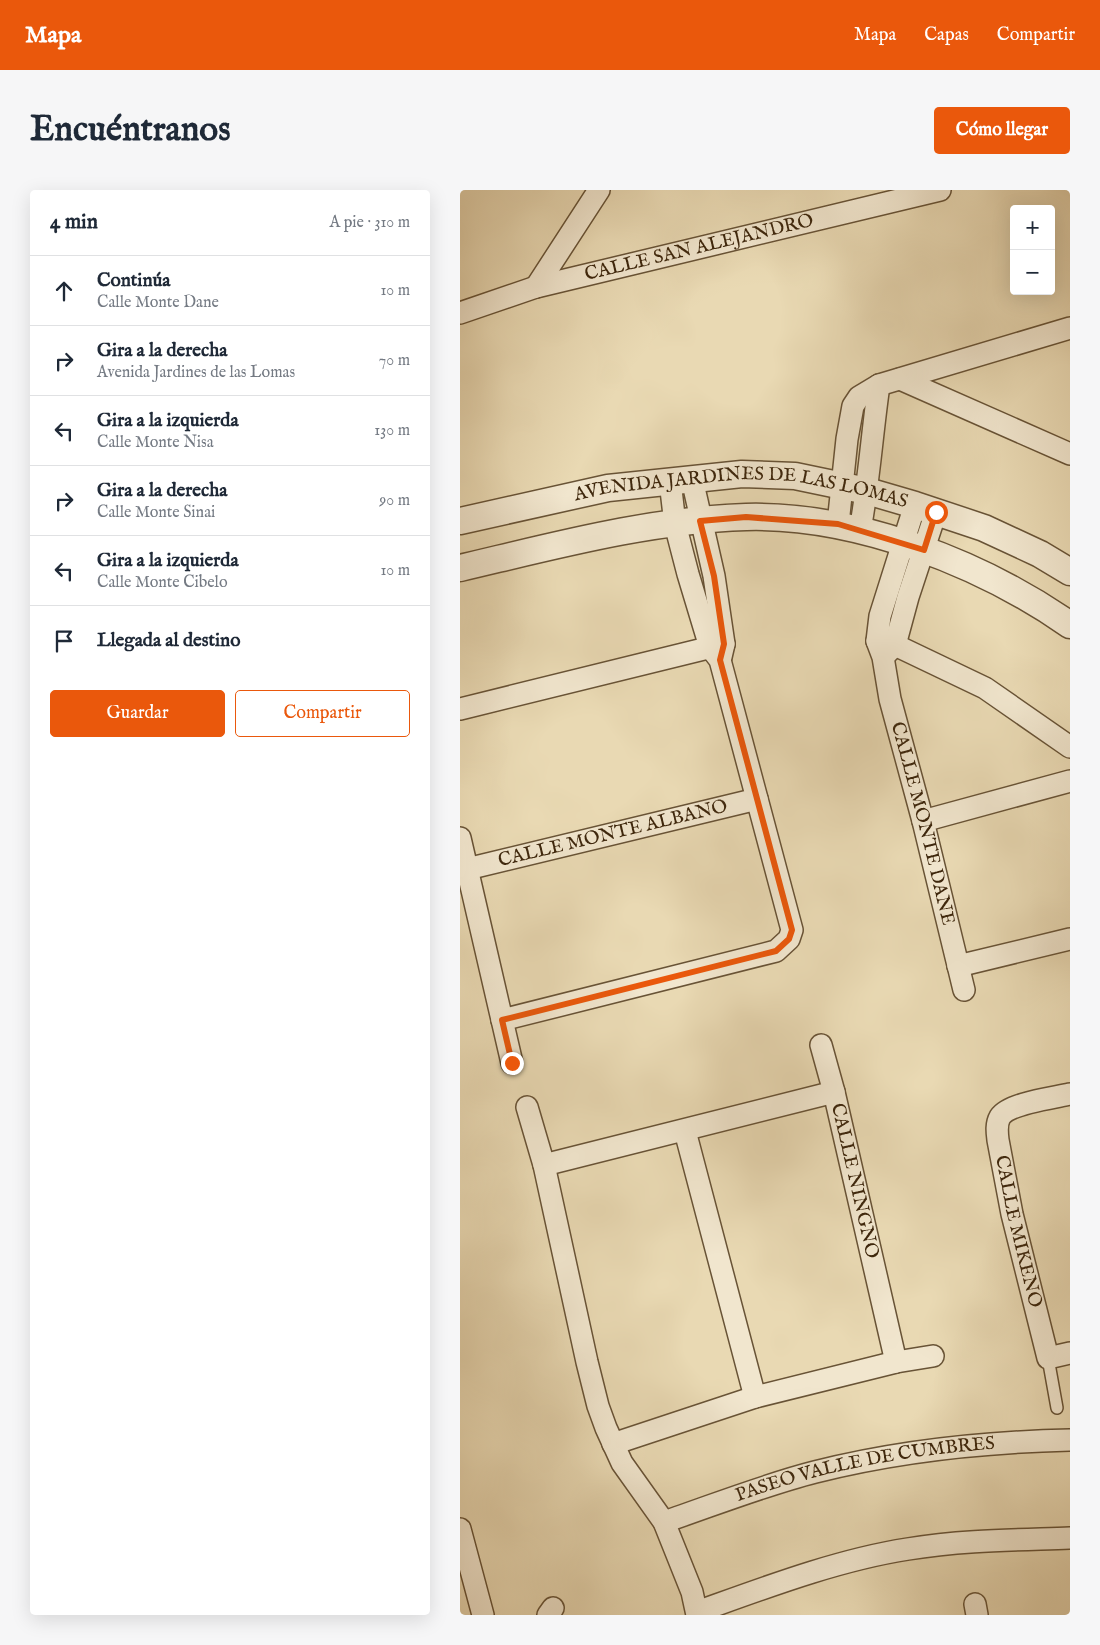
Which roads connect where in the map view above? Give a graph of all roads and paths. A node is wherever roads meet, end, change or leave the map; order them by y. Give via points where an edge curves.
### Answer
1 (599, 190) edge
2 (940, 190) edge
3 (536, 287) junction
4 (460, 313) edge
5 (1070, 328) edge
6 (900, 379) junction
7 (879, 385) junction
8 (1070, 454) edge
9 (681, 480) junction
10 (842, 485) junction
11 (867, 492) junction
12 (926, 509) junction
13 (460, 521) edge
14 (688, 522) junction
15 (849, 527) junction
16 (913, 547) junction
17 (460, 568) edge
18 (1070, 572) edge
19 (1070, 624) edge
20 (885, 648) junction
21 (718, 650) junction
22 (460, 709) edge
23 (1070, 747) edge
24 (1070, 781) edge
25 (758, 799) junction
26 (923, 821) junction
27 (460, 838) edge
28 (467, 869) junction
29 (1070, 939) edge
30 (958, 966) junction
31 (964, 990) dead end
32 (502, 1020) junction
33 (821, 1045) dead end
34 (512, 1063) dead end
35 (834, 1092) junction
36 (1070, 1094) edge
37 (527, 1107) dead end
38 (685, 1131) junction
39 (544, 1165) junction
40 (1070, 1353) edge
41 (933, 1356) dead end
42 (1048, 1358) junction
43 (896, 1362) junction
44 (755, 1397) junction
45 (1057, 1408) dead end
46 (1070, 1440) edge
47 (613, 1444) junction
48 (664, 1522) junction
49 (460, 1529) edge
50 (1070, 1538) edge
51 (697, 1614) edge
52 (483, 1615) edge

1 - 3 street
2 - 3 street, CALLE SAN ALEJANDRO
3 - 4 street, CALLE SAN ALEJANDRO
5 - 6 street
6 - 7 street
6 - 8 street
7 - 10 street via 859,397 853,406
7 - 11 street
9 - 10 street, AVENIDA JARDINES DE LAS LOMAS via 742,474 796,476
9 - 13 street, AVENIDA JARDINES DE LAS LOMAS via 608,488
9 - 14 street
10 - 11 street, AVENIDA JARDINES DE LAS LOMAS
10 - 15 street
11 - 12 street, AVENIDA JARDINES DE LAS LOMAS
11 - 15 street
12 - 16 street, CALLE MONTE DANE
12 - 18 street, AVENIDA JARDINES DE LAS LOMAS via 984,528
14 - 15 street, AVENIDA JARDINES DE LAS LOMAS via 746,517
14 - 17 street, AVENIDA JARDINES DE LAS LOMAS via 589,537
14 - 21 street via 688,574
15 - 16 street, AVENIDA JARDINES DE LAS LOMAS
16 - 19 street, AVENIDA JARDINES DE LAS LOMAS via 988,576
16 - 20 street, CALLE MONTE DANE via 880,616
20 - 23 street via 985,688
20 - 26 street, CALLE MONTE DANE via 890,699
21 - 22 street
21 - 25 street
24 - 26 street
25 - 28 street, CALLE MONTE ALBANO
25 - 32 street via 792,930 784,946 776,951
26 - 30 street, CALLE MONTE DANE
27 - 28 street
28 - 32 street
29 - 30 street
30 - 31 street, CALLE MONTE DANE
32 - 34 street
33 - 35 street
35 - 38 street, CALLE NINGNO
35 - 43 street, CALLE NINGNO
36 - 42 street, CALLE MIKENO via 1010,1109 998,1121 998,1140 1012,1214
37 - 39 street
38 - 39 street, CALLE NINGNO
38 - 44 street
39 - 47 street via 587,1362 598,1406
40 - 42 street
41 - 43 street
42 - 45 lane
43 - 44 street
44 - 47 street
46 - 48 street, PASEO VALLE DE CUMBRES via 922,1450 866,1461 815,1472
47 - 48 street via 622,1463
48 - 51 street via 692,1592
49 - 52 street
50 - 51 street via 968,1541 906,1549 800,1576

